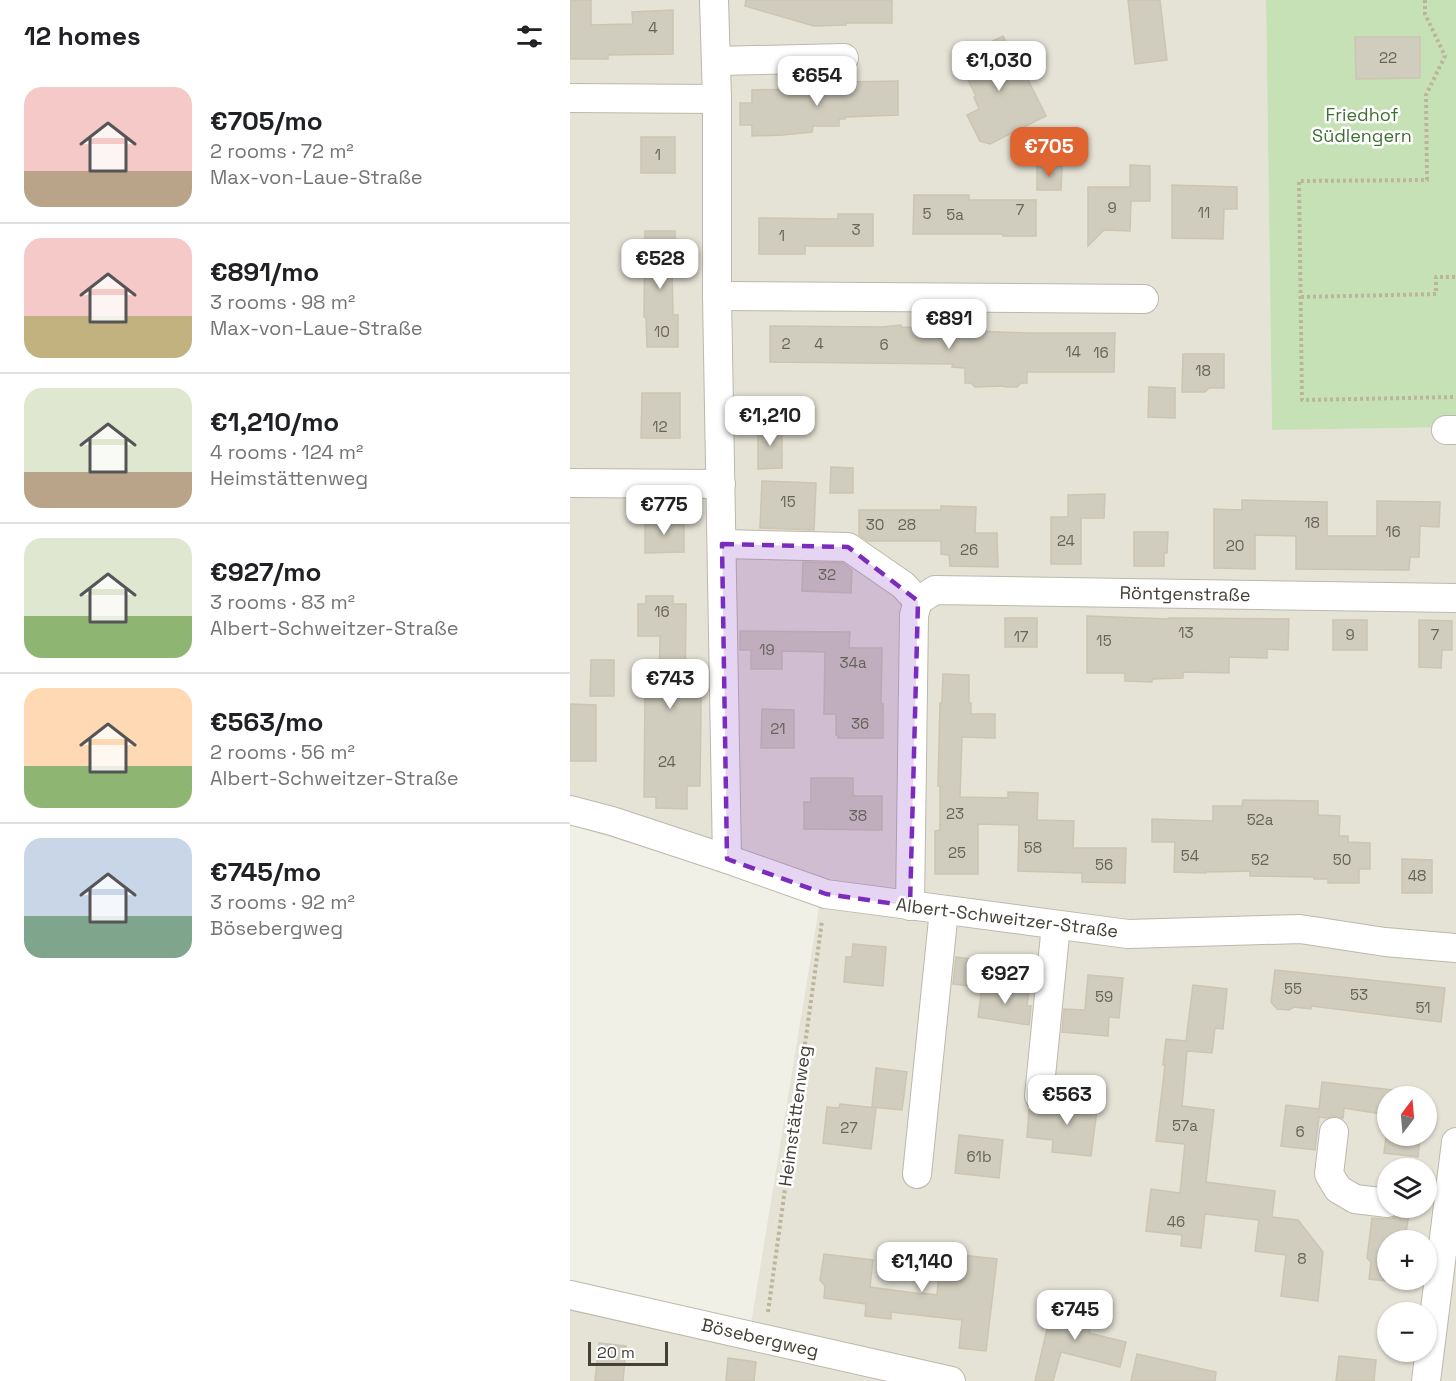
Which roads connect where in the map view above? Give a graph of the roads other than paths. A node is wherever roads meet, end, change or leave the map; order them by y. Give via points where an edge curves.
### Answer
1 (714, 0) edge
2 (844, 58) dead end
3 (716, 61) junction
4 (570, 98) edge
5 (717, 99) junction
6 (717, 296) junction
7 (1144, 299) dead end
8 (570, 483) edge
9 (721, 484) junction
10 (722, 544) junction
11 (1456, 597) edge
12 (918, 601) junction
13 (570, 810) edge
14 (727, 859) junction
15 (910, 906) junction
16 (944, 910) junction
17 (1056, 925) junction
18 (1456, 948) edge
19 (1039, 1096) dead end
20 (1334, 1132) dead end
21 (1456, 1142) edge
22 (917, 1174) dead end
23 (1377, 1202) edge
24 (1437, 1206) edge
25 (1436, 1218) edge
26 (570, 1295) edge
27 (951, 1381) edge
28 (1426, 1381) edge

1 - 3 street
2 - 3 street
3 - 5 street
4 - 5 street
5 - 6 street
6 - 7 street
6 - 9 street
8 - 9 street
9 - 10 street
10 - 12 street via 848,547 903,585
10 - 14 street
11 - 12 street, Röntgenstraße via 935,590
12 - 15 street via 914,615
13 - 14 street, Albert-Schweitzer-Straße
14 - 15 street, Albert-Schweitzer-Straße via 826,894
15 - 16 street, Albert-Schweitzer-Straße
16 - 17 street, Albert-Schweitzer-Straße
16 - 22 street
17 - 18 street, Albert-Schweitzer-Straße via 1128,934 1300,929
17 - 19 street
20 - 23 street via 1329,1173 1338,1189 1355,1199
21 - 24 street
25 - 28 street
26 - 27 street, Bösebergweg

